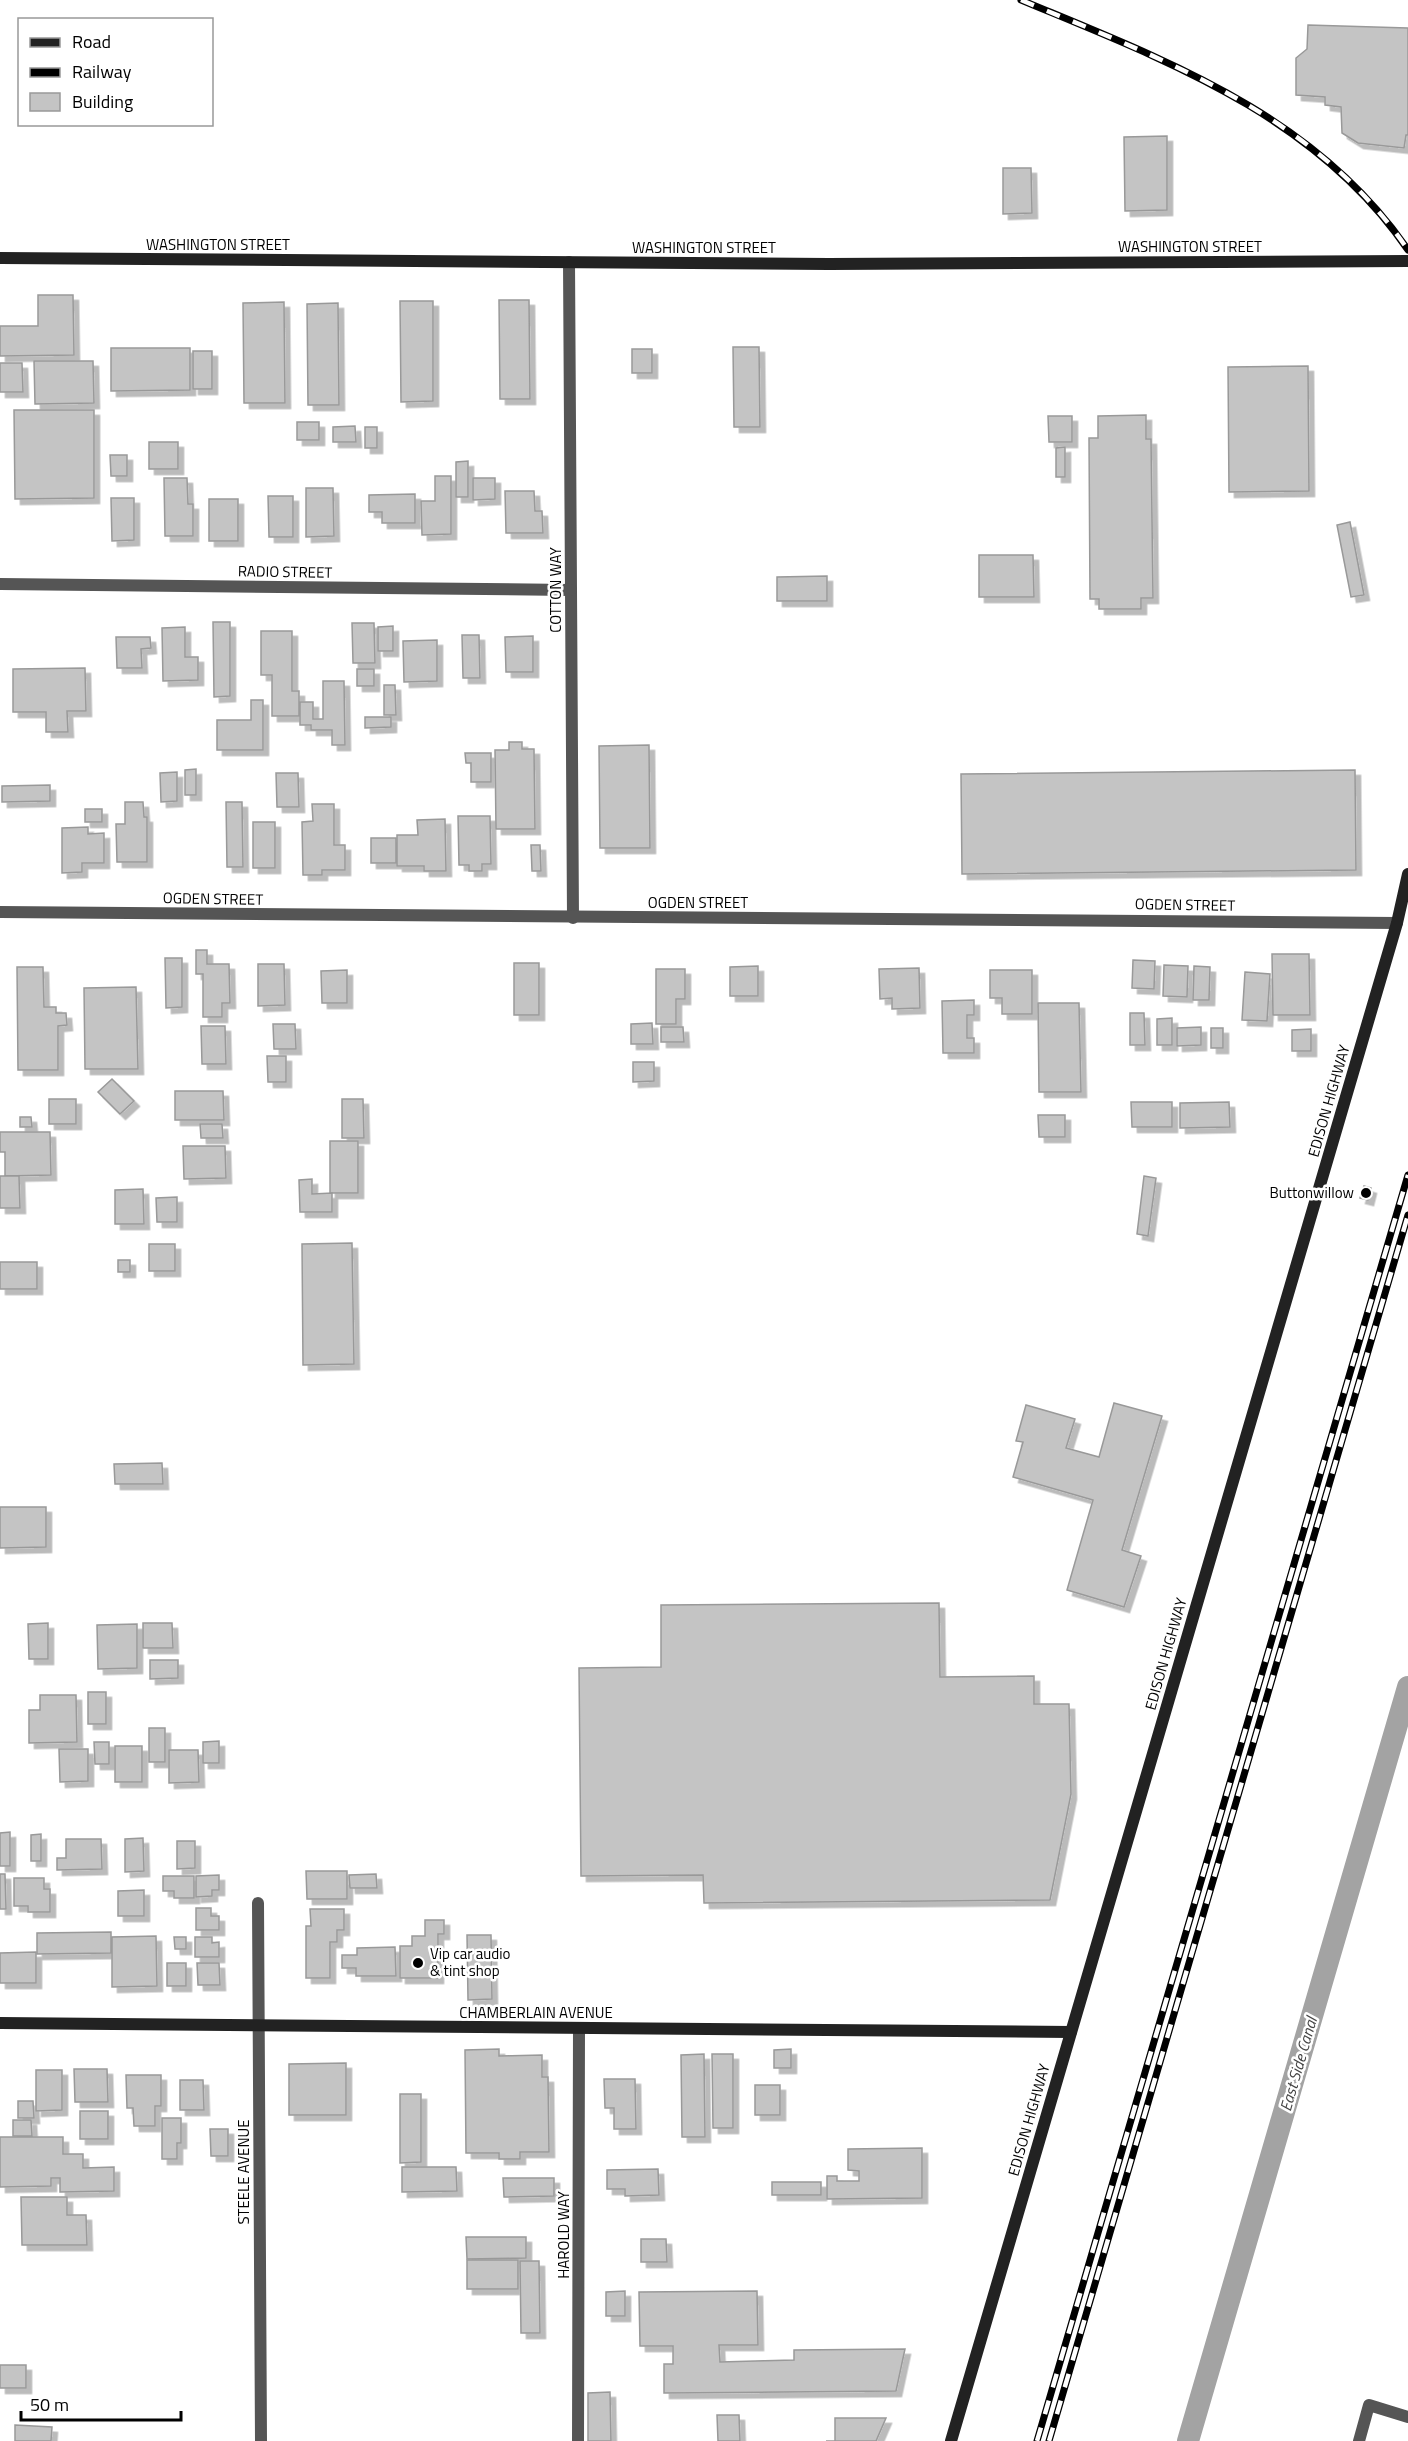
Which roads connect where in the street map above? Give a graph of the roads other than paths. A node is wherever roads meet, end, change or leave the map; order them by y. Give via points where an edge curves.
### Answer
1 (0, 258) edge
2 (1408, 261) edge
3 (569, 262) junction
4 (0, 584) edge
5 (571, 590) junction
6 (1408, 874) edge
7 (0, 912) edge
8 (573, 918) junction
9 (1397, 923) junction
10 (258, 1903) dead end
11 (0, 2023) edge
12 (258, 2026) junction
13 (579, 2028) junction
14 (1071, 2032) junction
15 (1408, 2417) edge
16 (261, 2441) edge
17 (578, 2441) edge
18 (951, 2441) edge
19 (1359, 2441) edge

1 - 3 street, WASHINGTON STREET
2 - 3 street, WASHINGTON STREET
3 - 5 street, COTTON WAY
4 - 5 street, RADIO STREET
5 - 8 street, COTTON WAY
6 - 9 street, EDISON HIGHWAY
7 - 8 street, OGDEN STREET
8 - 9 street, OGDEN STREET
9 - 14 street, EDISON HIGHWAY
10 - 12 street, STEELE AVENUE
11 - 12 street, CHAMBERLAIN AVENUE
12 - 13 street, CHAMBERLAIN AVENUE
12 - 16 street, STEELE AVENUE
13 - 14 street, CHAMBERLAIN AVENUE
13 - 17 street, HAROLD WAY
14 - 18 street, EDISON HIGHWAY
15 - 19 street via 1369,2405

